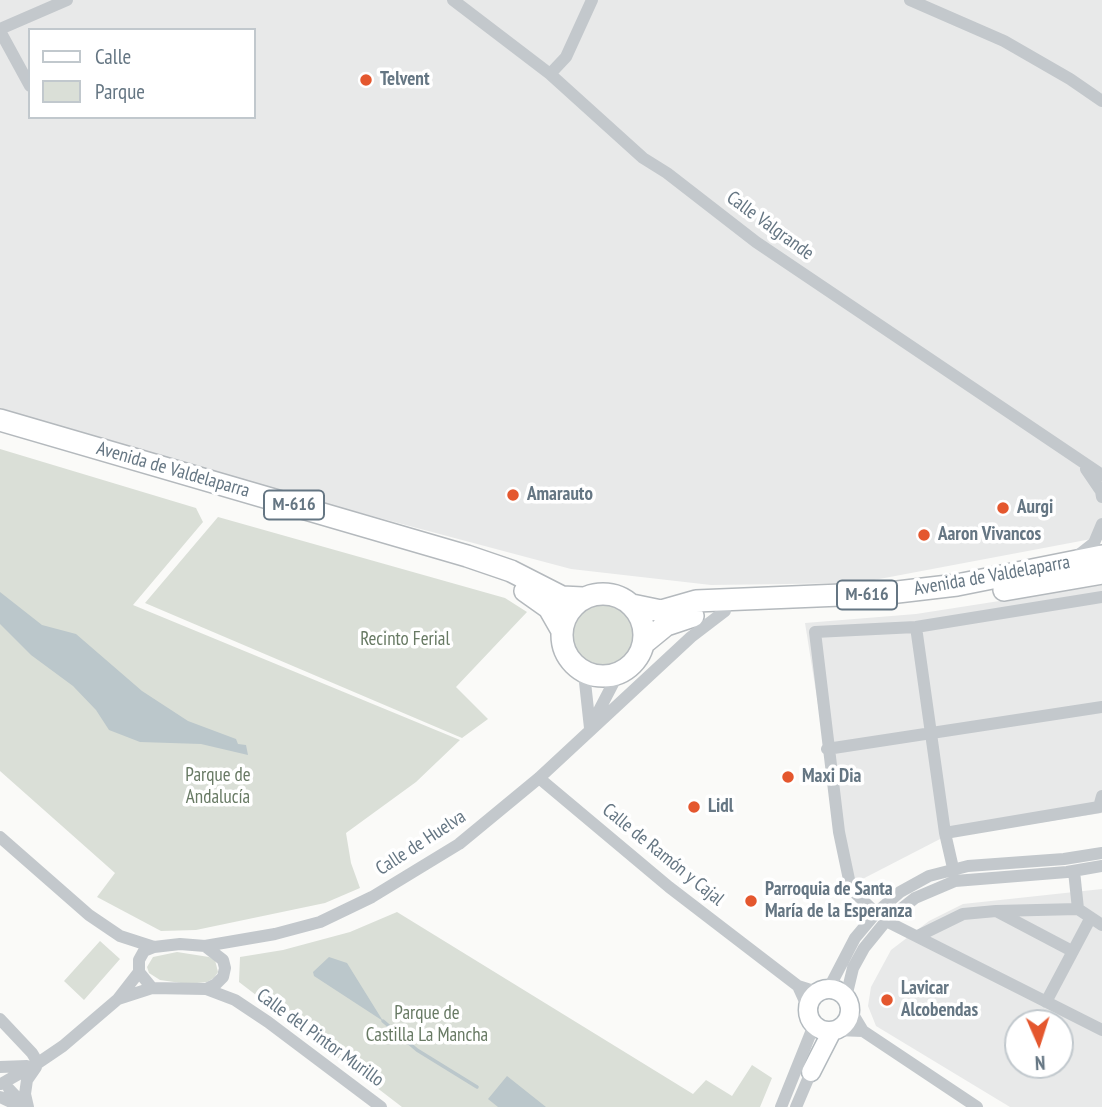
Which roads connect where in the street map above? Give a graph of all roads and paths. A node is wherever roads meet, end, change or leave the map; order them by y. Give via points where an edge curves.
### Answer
1 (66, 0) edge
2 (453, 0) edge
3 (593, 0) edge
4 (910, 0) edge
5 (0, 30) edge
6 (550, 74) junction
7 (28, 82) edge
8 (1102, 101) edge
9 (0, 420) edge
10 (0, 435) edge
11 (1081, 463) junction
12 (1102, 475) edge
13 (1102, 497) edge
14 (373, 517) dead end
15 (1102, 524) edge
16 (390, 534) junction
17 (1102, 556) edge
18 (1069, 562) junction
19 (1102, 573) edge
20 (1102, 597) edge
21 (583, 598) junction
22 (632, 605) junction
23 (725, 611) junction
24 (916, 627) junction
25 (561, 629) junction
26 (644, 643) junction
27 (584, 673) junction
28 (618, 674) junction
29 (1102, 707) edge
30 (590, 729) junction
31 (931, 731) junction
32 (827, 749) junction
33 (539, 778) junction
34 (1102, 796) edge
35 (945, 833) junction
36 (0, 837) edge
37 (1102, 853) edge
38 (1102, 866) edge
39 (954, 868) junction
40 (1074, 871) junction
41 (1078, 909) junction
42 (996, 911) junction
43 (881, 917) junction
44 (1096, 922) edge
45 (120, 936) junction
46 (918, 936) junction
47 (244, 940) junction
48 (205, 946) junction
49 (154, 947) junction
50 (1072, 951) junction
51 (223, 960) junction
52 (139, 966) junction
53 (223, 977) junction
54 (152, 988) junction
55 (206, 989) junction
56 (118, 999) junction
57 (235, 1000) junction
58 (1046, 1002) junction
59 (817, 1003) junction
60 (849, 1004) junction
61 (0, 1019) edge
62 (834, 1030) junction
63 (1102, 1030) edge
64 (863, 1031) junction
65 (38, 1063) junction
66 (0, 1067) edge
67 (811, 1072) joint
68 (3, 1089) edge
69 (25, 1107) edge
70 (381, 1107) edge
71 (781, 1107) edge
72 (796, 1107) edge
73 (977, 1107) edge

1 - 5 street
2 - 6 street, Calle Valgrande
3 - 6 street via 566,57
4 - 8 street via 1004,41
5 - 7 street
6 - 11 street, Calle Valgrande via 643,158 756,242
9 - 16 highway, Avenida de Valdelaparra / M-616
10 - 25 highway, Avenida de Valdelaparra / M-616 via 501,580 549,608
11 - 12 street, Calle Valgrande
11 - 13 street
14 - 16 highway
15 - 18 street via 1094,543
16 - 21 highway, Avenida de Valdelaparra / M-616 via 511,571 562,597
17 - 18 highway, Avenida de Valdelaparra / M-616
18 - 22 highway, Avenida de Valdelaparra / M-616 via 957,585 878,594 696,601 661,611
19 - 23 highway, Avenida de Valdelaparra / M-616 via 893,604
20 - 24 street
21 - 22 highway, M-616 via 609,594
21 - 25 highway via 565,617
22 - 26 highway via 640,616
23 - 26 highway, Avenida de Valdelaparra / M-616 via 686,617 666,625
23 - 30 street, Calle de Huelva
24 - 31 street
24 - 32 street via 815,632
25 - 27 highway, M-616 via 566,654
26 - 28 highway, M-616 via 630,667
27 - 28 highway
27 - 30 street
28 - 30 street
29 - 31 street
30 - 33 street, Calle de Huelva
31 - 32 street
31 - 35 street
32 - 43 street via 851,889
33 - 47 street, Calle de Huelva via 458,844 372,897 320,922
33 - 59 street, Calle de Ramón y Cajal
34 - 35 street via 1099,807
35 - 39 street
36 - 45 street via 89,915
37 - 39 street
38 - 40 street
39 - 43 street via 915,883
40 - 41 street
40 - 43 street via 955,881
41 - 42 street
41 - 44 street
42 - 46 street via 963,914
42 - 50 street
43 - 46 street
43 - 59 street via 855,938
43 - 60 street via 853,968
44 - 50 street
45 - 49 street
45 - 52 street
46 - 58 street
47 - 48 street, Calle de Huelva
47 - 51 street
48 - 49 street, Calle de Huelva
48 - 51 street
49 - 52 street via 145,951
50 - 58 street
51 - 53 street
52 - 54 street
52 - 56 street
53 - 55 street
53 - 57 street, Calle del Pintor Murillo
54 - 55 street, Calle del Pintor Murillo
54 - 56 street, Calle del Pintor Murillo
55 - 57 street, Calle del Pintor Murillo
56 - 65 street
57 - 70 street, Calle del Pintor Murillo
58 - 63 street
59 - 60 main road via 842,992
59 - 62 main road via 825,1031
59 - 71 street
60 - 62 main road via 846,1023
60 - 64 street
61 - 65 street
62 - 64 street
62 - 67 main road
64 - 73 street
65 - 66 street
65 - 68 street
65 - 69 street via 27,1080
66 - 68 street
67 - 72 street
68 - 69 street

